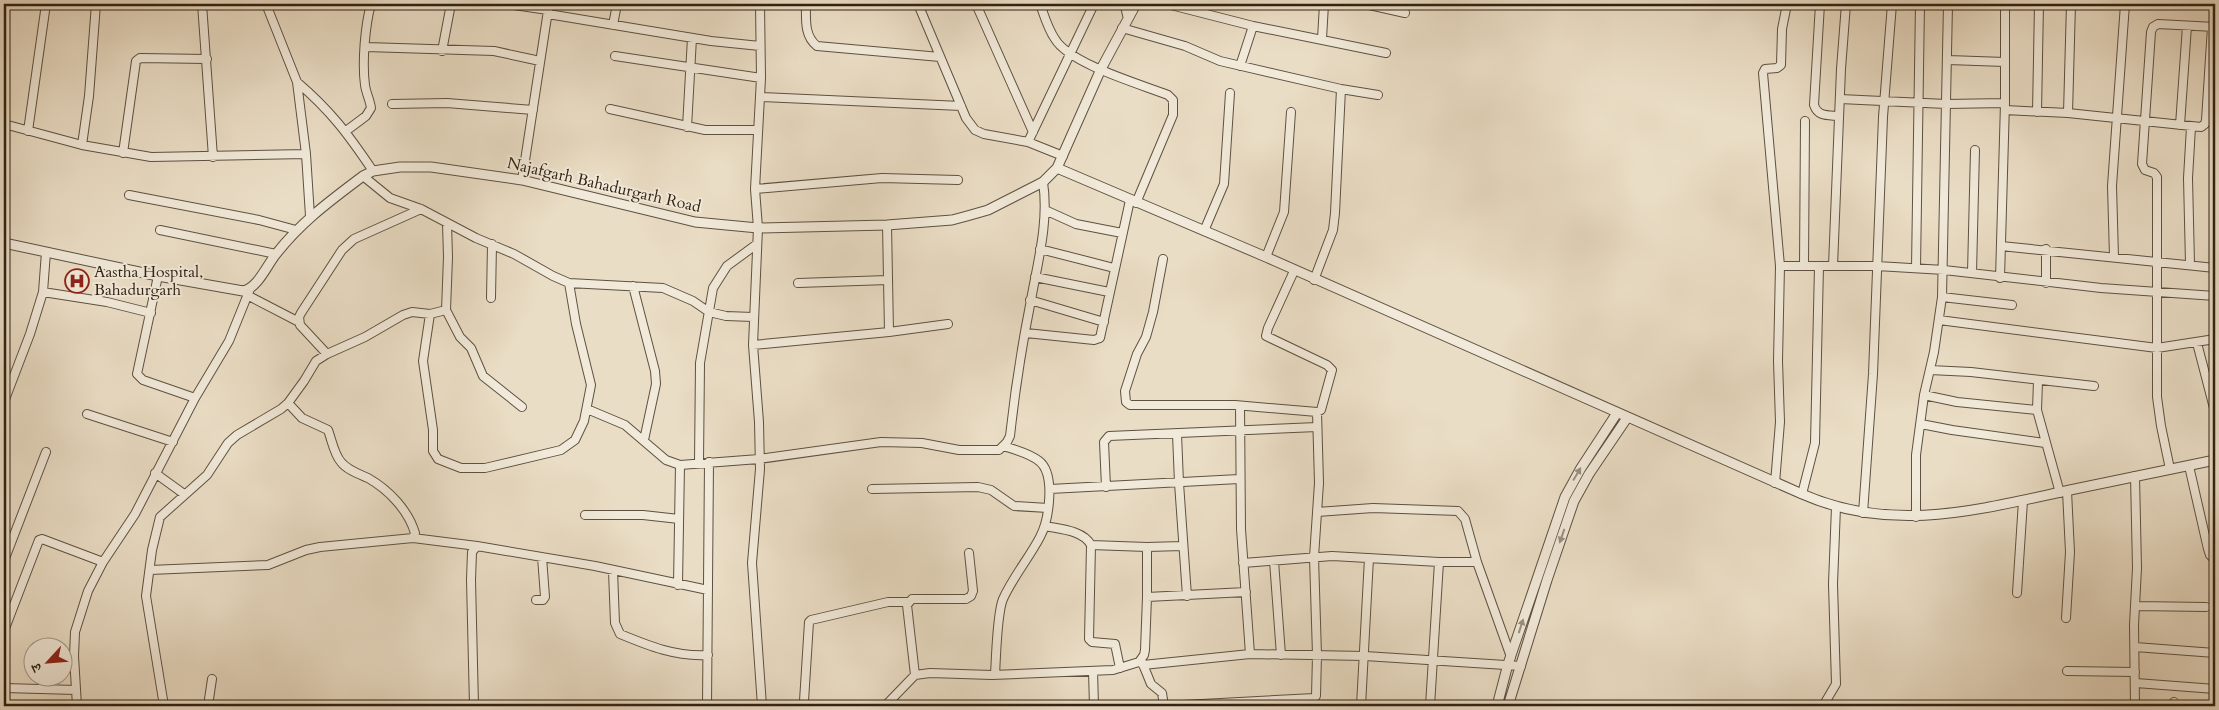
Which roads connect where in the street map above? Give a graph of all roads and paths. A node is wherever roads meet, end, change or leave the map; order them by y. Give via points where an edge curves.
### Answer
1 (46, 4) edge
2 (96, 4) edge
3 (202, 4) edge
4 (266, 4) edge
5 (372, 4) edge
6 (450, 4) edge
7 (506, 4) edge
8 (617, 4) edge
9 (760, 4) edge
10 (806, 4) edge
11 (918, 4) edge
12 (976, 4) edge
13 (1040, 4) edge
14 (1094, 4) edge
15 (1125, 4) edge
16 (1136, 4) edge
17 (1167, 4) edge
18 (1324, 4) edge
19 (1365, 4) edge
20 (1787, 4) edge
21 (1820, 4) edge
22 (1846, 4) edge
23 (1892, 4) edge
24 (1920, 4) edge
25 (1948, 4) edge
26 (2005, 4) edge
27 (2039, 4) edge
28 (2070, 4) edge
29 (2125, 4) edge
30 (548, 9) edge
31 (1405, 13) dead end
32 (1128, 17) junction
33 (613, 25) junction
34 (1253, 26) junction
35 (2187, 26) junction
36 (2214, 27) edge
37 (1122, 28) junction
38 (692, 38) junction
39 (1322, 39) junction
40 (760, 46) junction
41 (366, 47) junction
42 (442, 50) junction
43 (1386, 53) dead end
44 (1068, 54) junction
45 (615, 56) dead end
46 (940, 56) junction
47 (207, 59) junction
48 (1948, 60) junction
49 (540, 61) junction
50 (2005, 62) junction
51 (1240, 66) junction
52 (691, 68) junction
53 (1101, 69) junction
54 (761, 78) junction
55 (297, 82) junction
56 (1341, 89) junction
57 (1230, 93) dead end
58 (1378, 95) dead end
59 (760, 97) junction
60 (1840, 99) junction
61 (1884, 100) junction
62 (1919, 102) junction
63 (392, 104) dead end
64 (1946, 104) junction
65 (961, 106) junction
66 (2005, 106) junction
67 (610, 109) dead end
68 (533, 110) junction
69 (1291, 112) dead end
70 (2038, 112) junction
71 (2068, 113) junction
72 (1840, 116) junction
73 (2116, 118) junction
74 (1805, 120) dead end
75 (2146, 122) junction
76 (4, 124) edge
77 (2180, 125) junction
78 (2191, 127) junction
79 (687, 128) junction
80 (758, 130) junction
81 (28, 131) junction
82 (346, 131) junction
83 (1033, 132) junction
84 (1028, 142) junction
85 (82, 145) junction
86 (1975, 150) dead end
87 (123, 153) junction
88 (306, 154) junction
89 (1063, 156) junction
90 (213, 157) junction
91 (1056, 168) junction
92 (372, 171) junction
93 (363, 176) junction
94 (522, 180) junction
95 (958, 180) dead end
96 (1042, 182) junction
97 (755, 189) junction
98 (129, 195) dead end
99 (1133, 202) junction
100 (421, 209) junction
101 (1045, 210) junction
102 (310, 216) junction
103 (447, 223) junction
104 (887, 225) junction
105 (758, 228) junction
106 (160, 230) dead end
107 (296, 230) junction
108 (1204, 231) junction
109 (1122, 233) junction
110 (4, 243) edge
111 (492, 244) junction
112 (757, 244) junction
113 (2002, 246) junction
114 (1040, 249) junction
115 (2046, 249) junction
116 (46, 252) junction
117 (276, 254) junction
118 (1266, 257) junction
119 (2114, 257) junction
120 (1163, 259) dead end
121 (2158, 262) junction
122 (2190, 264) junction
123 (1780, 266) junction
124 (1804, 266) junction
125 (1819, 266) junction
126 (1832, 266) junction
127 (1878, 266) junction
128 (1114, 268) junction
129 (1916, 268) junction
130 (2215, 268) edge
131 (1944, 270) junction
132 (1294, 271) junction
133 (1972, 273) junction
134 (158, 276) junction
135 (1035, 277) junction
136 (2000, 278) junction
137 (888, 280) junction
138 (1314, 280) junction
139 (569, 283) junction
140 (798, 283) dead end
141 (2046, 283) junction
142 (633, 286) junction
143 (43, 292) junction
144 (248, 292) junction
145 (1109, 292) junction
146 (2158, 293) junction
147 (2215, 296) edge
148 (1942, 297) junction
149 (491, 298) dead end
150 (1030, 300) junction
151 (2012, 305) dead end
152 (446, 310) junction
153 (709, 312) junction
154 (151, 313) junction
155 (430, 314) junction
156 (753, 317) junction
157 (1939, 320) junction
158 (299, 322) junction
159 (1104, 322) junction
160 (948, 324) dead end
161 (890, 332) junction
162 (1026, 333) junction
163 (2215, 339) edge
164 (2197, 343) junction
165 (753, 345) junction
166 (2157, 348) junction
167 (327, 354) junction
168 (1930, 370) junction
169 (2038, 381) junction
170 (2094, 386) dead end
171 (1924, 395) junction
172 (195, 398) junction
173 (4, 400) edge
174 (288, 403) junction
175 (1240, 406) junction
176 (522, 407) dead end
177 (587, 409) junction
178 (2037, 410) junction
179 (1317, 412) junction
180 (2215, 412) edge
181 (1618, 413) junction
182 (87, 414) dead end
183 (1627, 418) junction
184 (1921, 424) junction
185 (1317, 427) junction
186 (1240, 429) junction
187 (1177, 434) junction
188 (644, 440) junction
189 (173, 442) junction
190 (2046, 443) junction
191 (1004, 446) junction
192 (46, 452) dead end
193 (759, 459) junction
194 (2215, 460) edge
195 (699, 462) junction
196 (709, 462) junction
197 (680, 465) junction
198 (2188, 466) junction
199 (2170, 469) junction
200 (155, 474) junction
201 (2135, 476) junction
202 (1240, 479) junction
203 (1178, 483) junction
204 (1775, 483) junction
205 (1106, 487) junction
206 (872, 489) dead end
207 (1050, 489) junction
208 (2063, 492) junction
209 (184, 494) junction
210 (1802, 494) junction
211 (2022, 501) junction
212 (1836, 507) junction
213 (1048, 508) junction
214 (1317, 512) junction
215 (1863, 513) junction
216 (585, 515) dead end
217 (1916, 517) junction
218 (679, 519) junction
219 (1045, 526) junction
220 (413, 538) junction
221 (1092, 545) junction
222 (477, 546) junction
223 (1182, 546) junction
224 (1147, 547) junction
225 (970, 553) dead end
226 (1314, 556) junction
227 (542, 557) junction
228 (1369, 558) junction
229 (2215, 560) edge
230 (4, 561) edge
231 (1274, 561) junction
232 (103, 562) junction
233 (1440, 562) junction
234 (1477, 562) junction
235 (1243, 563) junction
236 (150, 570) junction
237 (613, 571) junction
238 (678, 585) junction
239 (708, 590) junction
240 (1246, 592) junction
241 (2017, 593) dead end
242 (1186, 596) junction
243 (1147, 597) junction
244 (536, 600) dead end
245 (908, 602) junction
246 (2136, 606) junction
247 (2206, 607) dead end
248 (2066, 618) dead end
249 (4, 631) edge
250 (2135, 647) junction
251 (2215, 653) edge
252 (1250, 654) junction
253 (708, 655) junction
254 (1281, 655) junction
255 (1317, 655) junction
256 (1365, 656) junction
257 (1434, 659) junction
258 (1510, 660) junction
259 (1142, 662) junction
260 (1521, 666) junction
261 (1120, 668) junction
262 (1093, 671) junction
263 (2067, 671) dead end
264 (2135, 672) junction
265 (915, 675) junction
266 (995, 675) junction
267 (212, 679) dead end
268 (2136, 683) junction
269 (4, 688) edge
270 (2215, 689) edge
271 (76, 690) junction
272 (804, 701) dead end
273 (77, 706) edge
274 (164, 706) edge
275 (208, 706) edge
276 (474, 706) edge
277 (707, 706) edge
278 (762, 706) edge
279 (885, 706) edge
280 (1094, 706) edge
281 (1164, 706) edge
282 (1361, 706) edge
283 (1430, 706) edge
284 (1497, 706) edge
285 (1508, 706) edge
286 (1823, 706) edge
287 (2134, 706) edge

1 - 81 street
2 - 85 street
3 - 47 street
4 - 55 street
5 - 41 street
6 - 42 street
7 - 30 street
8 - 33 street
9 - 40 street
10 - 46 street via 808,34 817,46
11 - 46 street
12 - 83 street
13 - 44 street via 1054,39
14 - 44 street
15 - 32 street
16 - 32 street, Najafgarh Bahadurgarh Road
17 - 34 street
18 - 39 street
19 - 31 street
20 - 123 street via 1781,65 1766,68 1763,73
21 - 72 street via 1814,105 1822,115
22 - 60 street
23 - 61 street
24 - 62 street
25 - 48 street
26 - 50 street
27 - 70 street
28 - 71 street
29 - 73 street
30 - 33 street
30 - 49 street
32 - 37 street, Najafgarh Bahadurgarh Road
33 - 38 street
34 - 39 street
34 - 51 street
35 - 36 street
35 - 75 street via 2158,24 2151,28
35 - 77 street
36 - 78 street via 2206,120 2200,127
37 - 51 street
37 - 53 street, Najafgarh Bahadurgarh Road
38 - 40 street
38 - 52 street
39 - 43 street
40 - 54 street
41 - 42 street
41 - 82 street via 364,76 371,108 366,116
42 - 49 street via 494,51
44 - 53 street
44 - 83 street
45 - 52 street
46 - 65 street
47 - 87 street via 140,58 136,61
47 - 90 street
48 - 50 street
48 - 64 street
49 - 68 street
50 - 66 street
51 - 56 street
52 - 54 street
52 - 79 street
53 - 89 street, Najafgarh Bahadurgarh Road
53 - 99 street via 1168,95 1173,100 1173,115
54 - 59 street
55 - 82 street via 322,103
55 - 88 street
56 - 58 street
56 - 138 street via 1335,214
57 - 108 street via 1224,184
59 - 65 street
59 - 80 street
60 - 61 street
60 - 72 street
61 - 62 street
61 - 127 street
62 - 64 street
62 - 129 street
63 - 68 street via 447,103
64 - 66 street
64 - 131 street
65 - 84 street via 975,130
66 - 70 street
66 - 113 street
67 - 79 street
68 - 94 street
69 - 118 street via 1284,212
70 - 71 street
71 - 73 street
72 - 126 street
73 - 75 street
73 - 119 street via 2112,186
74 - 124 street
75 - 77 street
75 - 121 street via 2142,164 2156,177
76 - 81 street
77 - 78 street
78 - 122 street via 2188,178
79 - 80 street
80 - 97 street
81 - 85 street
82 - 92 street
83 - 84 street
84 - 89 street
85 - 87 street
86 - 133 street
87 - 90 street
88 - 90 street
88 - 102 street
89 - 91 street, Najafgarh Bahadurgarh Road
91 - 96 street, Najafgarh Bahadurgarh Road
91 - 99 street
92 - 93 street, Najafgarh Bahadurgarh Road
92 - 94 street, Najafgarh Bahadurgarh Road via 431,167
93 - 100 street via 384,195
93 - 102 street, Najafgarh Bahadurgarh Road
94 - 105 street, Najafgarh Bahadurgarh Road via 695,222
95 - 97 street via 882,178
96 - 101 street
96 - 104 street, Najafgarh Bahadurgarh Road via 988,210 967,216
97 - 105 street
98 - 107 street
99 - 108 street
99 - 109 street
100 - 103 street
100 - 158 street via 354,239 342,250 298,317
101 - 109 street via 1076,224
101 - 114 street
102 - 107 street, Najafgarh Bahadurgarh Road
103 - 111 street
103 - 152 street
104 - 105 street, Najafgarh Bahadurgarh Road
104 - 137 street
105 - 112 street
106 - 117 street
107 - 117 street, Najafgarh Bahadurgarh Road
108 - 118 street
109 - 128 street
110 - 116 street
111 - 139 street
111 - 149 street
112 - 153 street via 721,273 713,288
112 - 156 street
113 - 115 street
113 - 136 street
114 - 128 street
114 - 135 street
115 - 119 street
115 - 141 street
116 - 134 street
116 - 143 street
117 - 144 street, Najafgarh Bahadurgarh Road
118 - 132 street
119 - 121 street
120 - 175 street via 1146,337 1125,390 1126,402 1130,405
121 - 122 street
121 - 146 street
122 - 130 street
123 - 124 street
123 - 204 street via 1780,422
124 - 125 street
125 - 126 street
125 - 210 street via 1815,443
126 - 127 street
127 - 129 street
127 - 215 street
128 - 145 street
129 - 131 street
131 - 133 street
131 - 148 street
132 - 138 street
132 - 179 street via 1266,336 1332,370 1323,407
133 - 136 street
134 - 144 street
134 - 154 street
135 - 145 street
135 - 150 street
136 - 141 street
137 - 140 street
137 - 161 street
138 - 181 street
139 - 142 street
139 - 177 street via 591,385
141 - 146 street
142 - 153 street via 663,288
142 - 188 street via 656,384
143 - 154 street
143 - 173 street
144 - 158 street
144 - 172 street via 234,331
145 - 159 street
146 - 147 street
146 - 166 street
148 - 151 street
148 - 157 street
150 - 159 street
150 - 162 street
152 - 155 street
152 - 176 street via 460,337 471,348 483,376
153 - 156 street
153 - 195 street via 700,363
154 - 172 street via 137,374 143,380
155 - 167 street via 412,312 403,315
155 - 177 street via 423,367 434,451 438,459 461,468 477,469 561,450 575,440
156 - 165 street
157 - 166 street
157 - 168 street
158 - 167 street
159 - 162 street via 1102,334 1096,340
160 - 161 street
161 - 165 street
162 - 191 street via 1016,380 1010,436
163 - 164 street
164 - 166 street
164 - 180 street
165 - 193 street
166 - 199 street via 2158,413
167 - 174 street via 316,361
168 - 169 street
168 - 171 street
169 - 170 street
169 - 178 street
171 - 178 street
171 - 184 street
172 - 189 street
174 - 209 street via 236,435 208,475
174 - 220 street via 302,418 328,430 336,455 344,465 393,497 407,514 415,533
175 - 179 street
175 - 186 street
177 - 188 street via 625,424
178 - 190 street
179 - 185 street
181 - 183 street
258 -> 181 street via 1565,497
182 - 189 street
183 - 204 street
183 -> 260 street via 1574,501
184 - 190 street
184 - 217 street via 1915,474
185 - 186 street
185 - 214 street
186 - 187 street
186 - 202 street
187 - 203 street
187 - 205 street via 1106,437
188 - 197 street via 666,460
189 - 200 street
190 - 208 street
191 - 193 street via 994,450 959,450 922,443 881,442
191 - 207 street via 1040,462 1048,476
192 - 230 street
193 - 196 street
193 - 278 street via 752,563
194 - 198 street
195 - 196 street
195 - 197 street
196 - 239 street
197 - 218 street
198 - 199 street
198 - 229 street via 2210,556
199 - 201 street
200 - 209 street
200 - 232 street via 135,514
201 - 208 street
201 - 246 street
202 - 203 street
202 - 235 street
203 - 205 street
203 - 223 street
204 - 210 street
205 - 207 street
206 - 213 street via 987,488 1014,506
207 - 213 street
208 - 211 street
208 - 248 street via 2070,552
209 - 236 street via 160,516
210 - 212 street
211 - 217 street
211 - 241 street
212 - 215 street
212 - 286 street via 1833,584 1836,684
213 - 219 street
214 - 226 street
214 - 234 street via 1373,508 1458,511 1465,519
215 - 217 street
216 - 218 street
218 - 238 street
219 - 221 street via 1075,533
219 - 266 street via 1001,605
220 - 222 street
220 - 236 street via 306,550 268,565
221 - 224 street
221 - 261 street via 1088,639 1115,644
222 - 227 street
222 - 276 street via 472,552 471,580
223 - 224 street
223 - 242 street
224 - 243 street
225 - 245 street via 973,591 968,598 912,599
226 - 228 street
226 - 231 street
226 - 255 street
227 - 237 street
227 - 244 street via 545,597
228 - 233 street
228 - 256 street
231 - 235 street
231 - 254 street
232 - 249 street via 39,540
232 - 271 street via 88,590 75,632
233 - 234 street
233 - 257 street
234 - 258 street
235 - 240 street
236 - 274 street via 146,596
237 - 238 street
237 - 253 street via 615,623 620,634 672,653
238 - 239 street
239 - 253 street
240 - 242 street
240 - 252 street
242 - 243 street
243 - 259 street
245 - 265 street
245 - 272 street via 888,602 811,620
246 - 247 street
246 - 250 street
250 - 251 street
250 - 264 street
252 - 254 street
252 - 259 street
253 - 277 street
254 - 255 street
255 - 256 street
255 - 281 street via 1317,693 1314,698
256 - 257 street
256 - 282 street
257 - 258 street
257 - 283 street
258 - 260 street
258 - 284 street
259 - 261 street
259 - 281 street via 1151,684 1162,694
260 - 285 street
261 - 262 street
262 - 266 street
262 - 280 street
263 - 264 street
264 - 268 street
265 - 266 street
265 - 279 street
267 - 275 street
268 - 270 street
268 - 287 street
269 - 271 street
271 - 273 street

